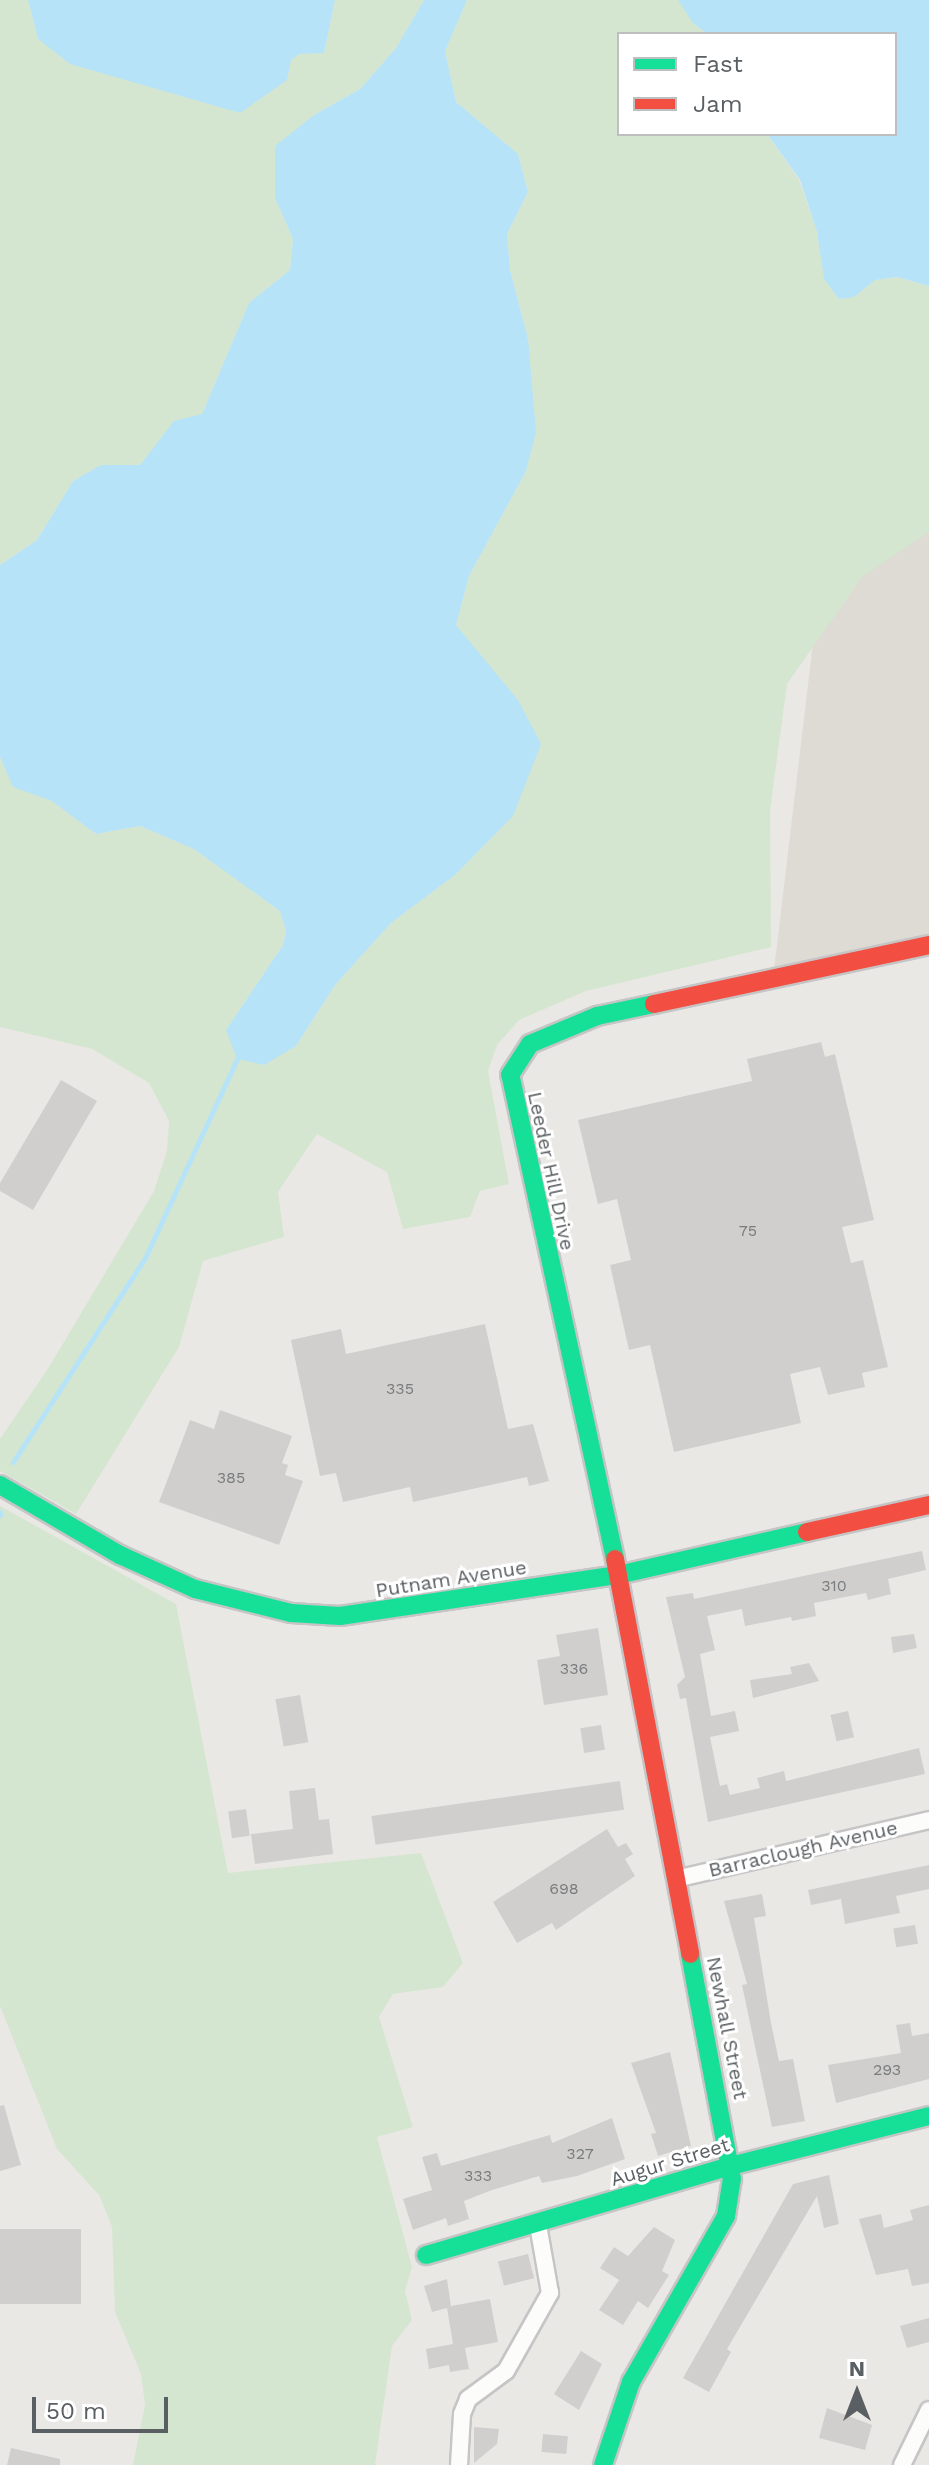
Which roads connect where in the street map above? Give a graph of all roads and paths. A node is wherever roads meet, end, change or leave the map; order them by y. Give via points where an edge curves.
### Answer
1 (929, 945) edge
2 (0, 1485) edge
3 (929, 1505) edge
4 (618, 1575) junction
5 (929, 1820) edge
6 (676, 1879) junction
7 (929, 2116) edge
8 (730, 2166) junction
9 (538, 2225) junction
10 (426, 2255) dead end
11 (929, 2410) edge
12 (459, 2465) edge
13 (603, 2465) edge
14 (902, 2465) edge

1 - 4 street, Leeder Hill Drive via 597,1016 530,1044 518,1056 510,1075 511,1095
2 - 4 street, Putnam Avenue via 120,1555 195,1589 291,1613 384,1613
3 - 4 street, Putnam Avenue
4 - 6 street, Newhall Street
5 - 6 street, Barraclough Avenue
6 - 8 street, Newhall Street
7 - 8 street, Augur Street
8 - 9 street, Augur Street
8 - 13 street, Newhall Street via 726,2216 631,2382
9 - 10 street, Augur Street
9 - 12 street via 550,2293 506,2371 468,2399
11 - 14 street

